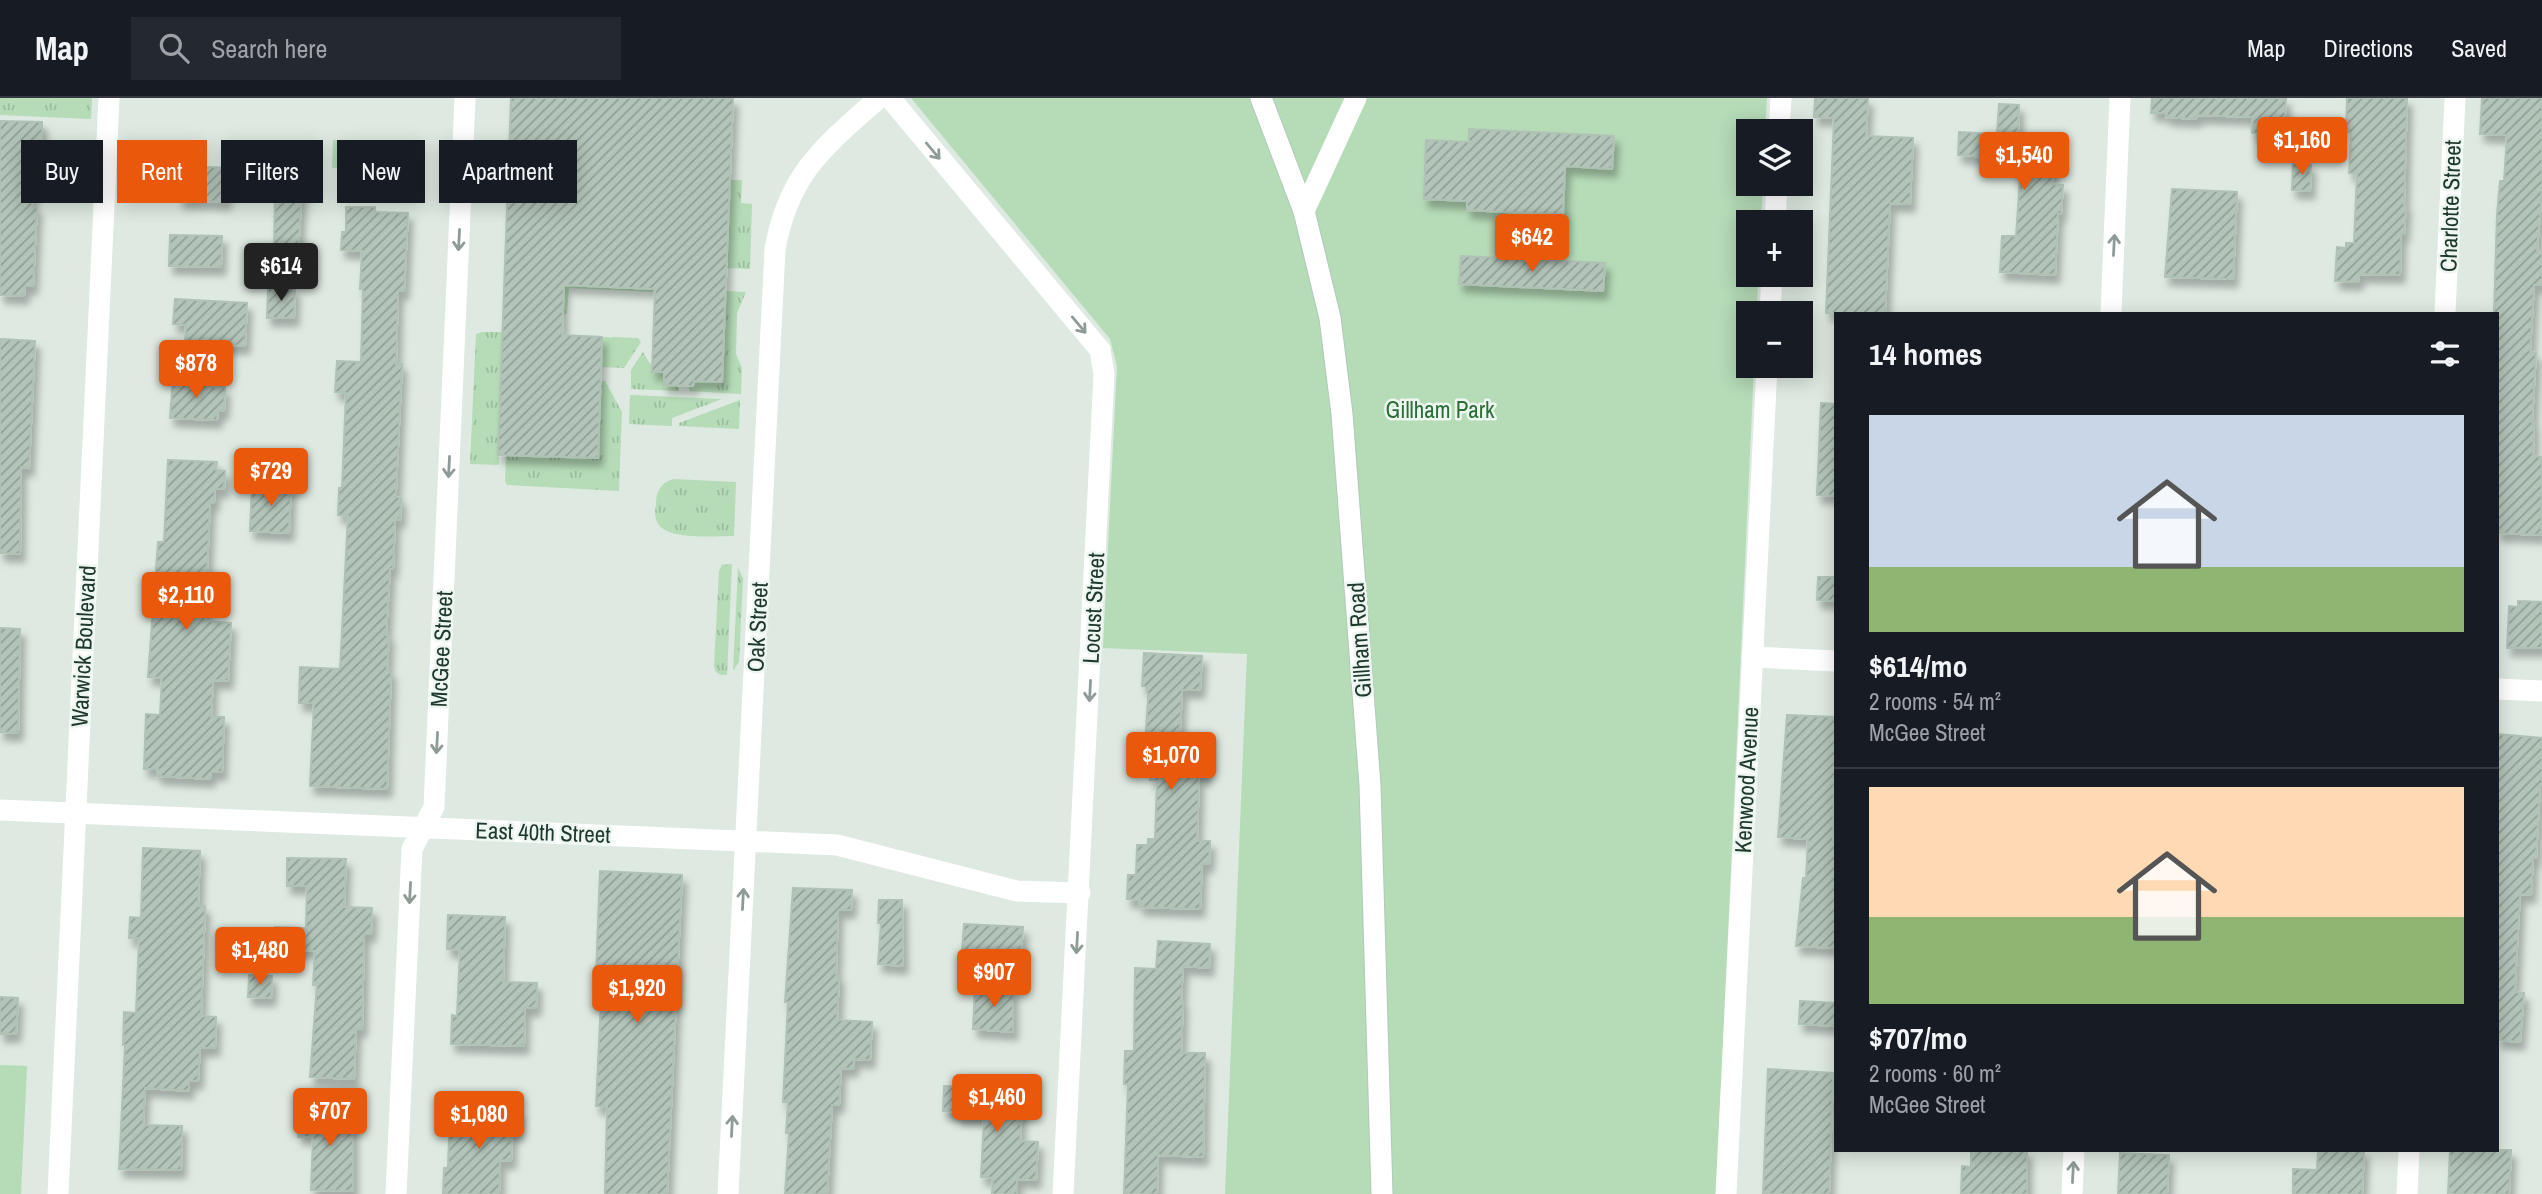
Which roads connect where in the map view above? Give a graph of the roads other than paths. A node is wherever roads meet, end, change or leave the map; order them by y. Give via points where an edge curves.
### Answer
1 (109, 98) edge
2 (465, 98) edge
3 (879, 98) edge
4 (890, 98) edge
5 (1261, 98) edge
6 (1356, 98) edge
7 (1781, 98) edge
8 (2120, 98) edge
9 (2455, 98) edge
10 (1780, 119) edge
11 (1304, 211) junction
12 (2110, 312) edge
13 (2445, 312) edge
14 (1766, 378) edge
15 (1752, 657) junction
16 (1834, 661) edge
17 (2499, 689) edge
18 (2542, 691) edge
19 (0, 810) edge
20 (74, 813) junction
21 (424, 827) junction
22 (746, 840) junction
23 (1080, 893) junction
24 (2074, 1152) edge
25 (2409, 1152) edge
26 (58, 1194) edge
27 (396, 1194) edge
28 (728, 1194) edge
29 (1063, 1194) edge
30 (1382, 1194) edge
31 (1726, 1194) edge
32 (2072, 1194) edge
33 (2407, 1194) edge

1 - 20 street, Warwick Boulevard
2 -> 21 street, McGee Street via 434,807
3 - 22 street, Oak Street via 831,139 800,177 784,211 775,249
4 -> 23 street, Locust Street via 1100,350 1104,374
5 - 11 street, Gillham Road
6 - 11 street
7 - 10 street
12 -> 8 street
9 - 13 street, Charlotte Street
11 - 30 street, Gillham Road via 1330,318 1342,414 1370,785
14 - 15 street, Kenwood Avenue
15 - 16 street
15 - 31 street, Kenwood Avenue
17 - 18 street
19 - 20 street, East 40th Street
20 - 21 street, East 40th Street
20 - 26 street, Warwick Boulevard
21 - 22 street, East 40th Street
21 -> 27 street, McGee Street via 412,849
22 - 23 street, East 40th Street via 837,845 1017,891
28 -> 22 street, Oak Street
23 -> 29 street, Locust Street
32 -> 24 street
25 - 33 street

